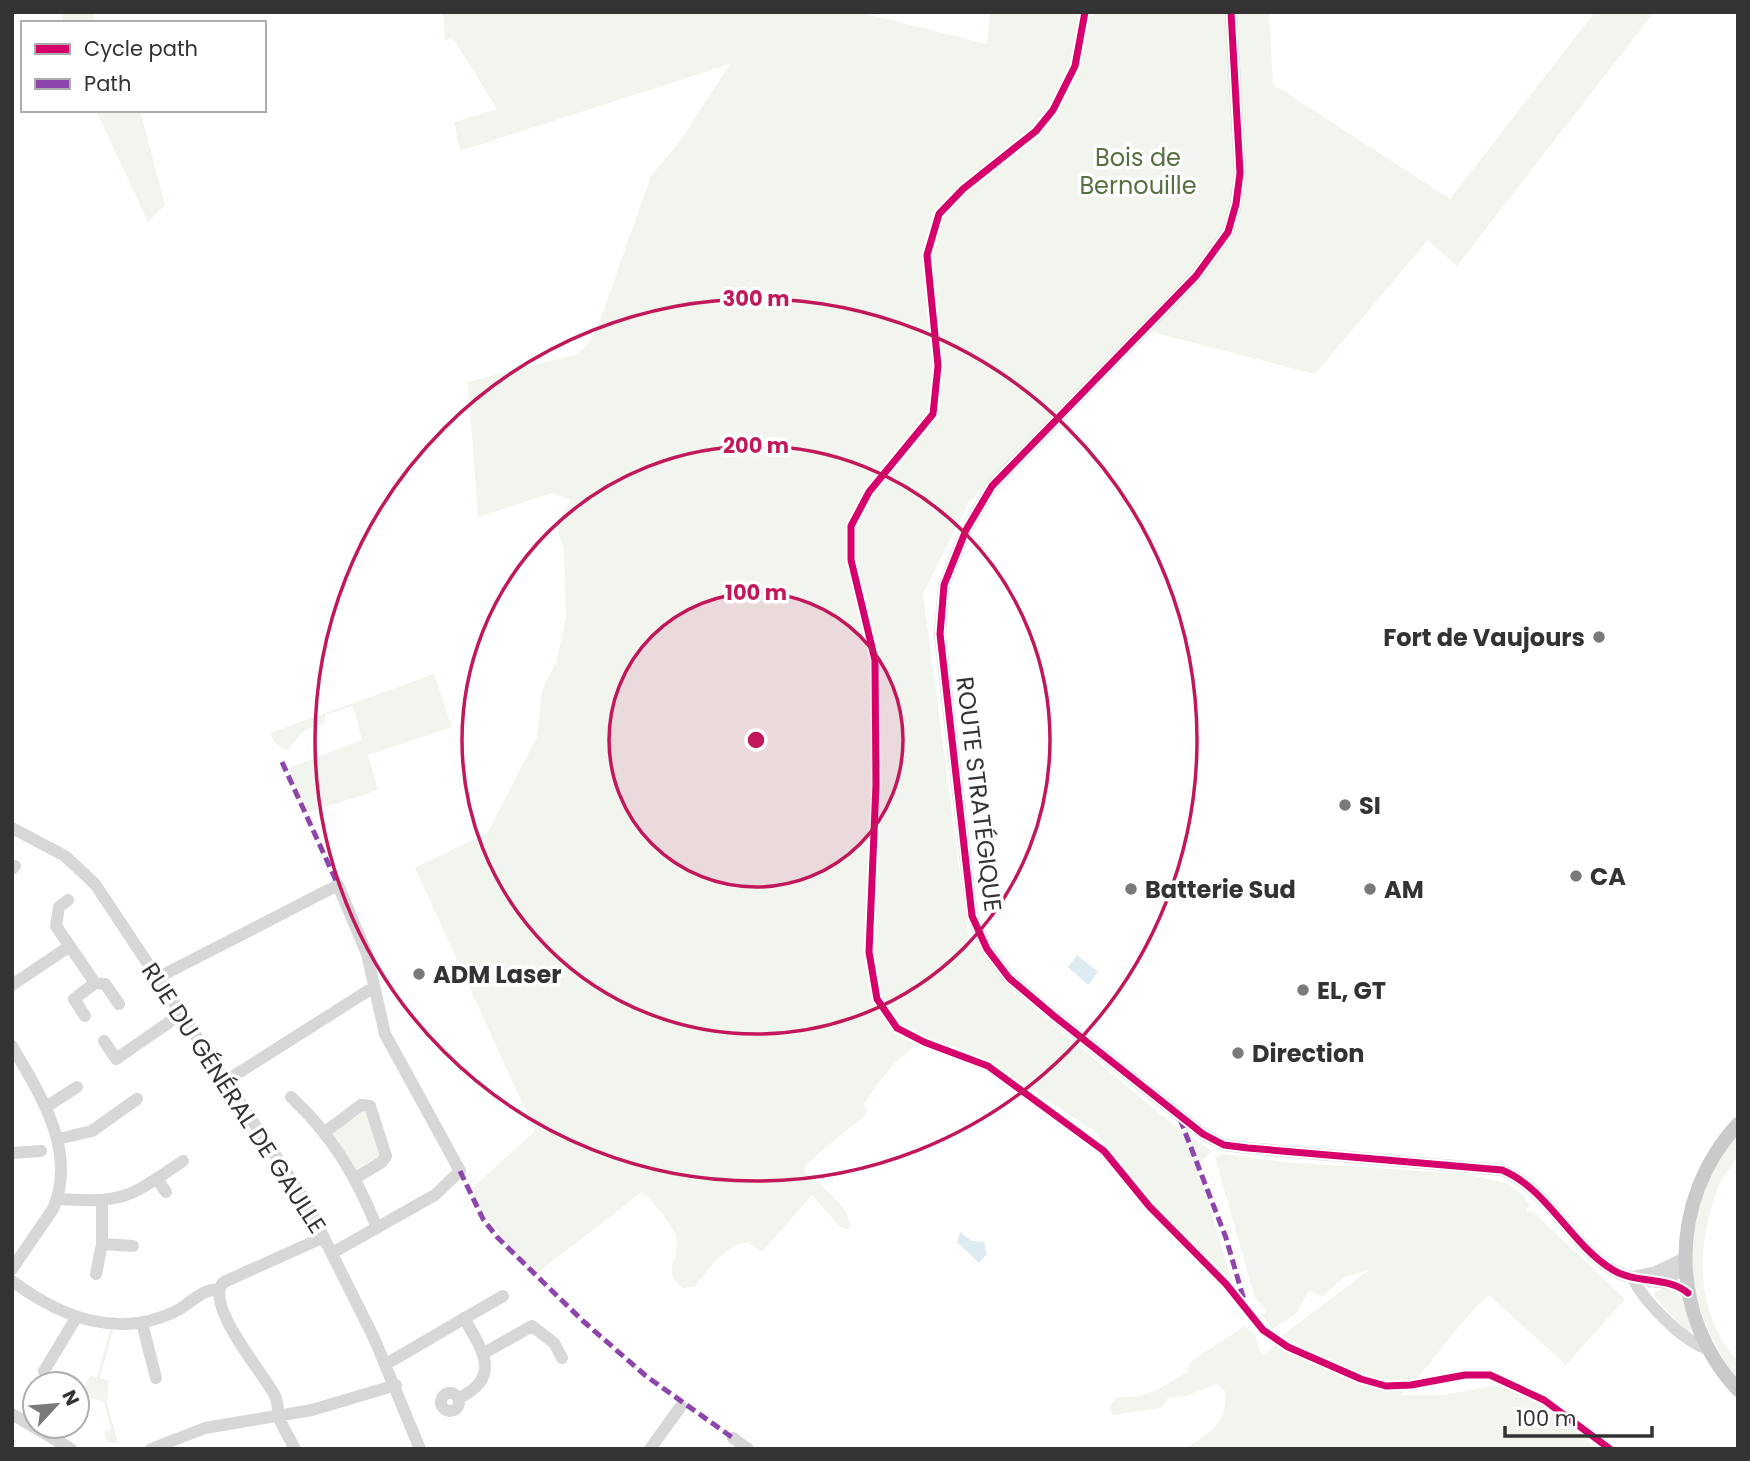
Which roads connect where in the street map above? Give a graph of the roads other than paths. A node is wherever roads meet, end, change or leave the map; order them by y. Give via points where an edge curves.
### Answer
1 (1231, 12) edge
2 (12, 828) edge
3 (68, 900) dead end
4 (70, 946) junction
5 (157, 978) junction
6 (95, 983) junction
7 (12, 985) edge
8 (374, 987) junction
9 (119, 1004) dead end
10 (181, 1014) junction
11 (85, 1016) dead end
12 (104, 1041) dead end
13 (12, 1046) edge
14 (224, 1082) junction
15 (77, 1087) dead end
16 (291, 1097) dead end
17 (137, 1099) dead end
18 (46, 1107) junction
19 (1738, 1124) edge
20 (326, 1132) junction
21 (58, 1139) junction
22 (41, 1152) dead end
23 (12, 1153) edge
24 (183, 1161) dead end
25 (355, 1178) junction
26 (157, 1179) junction
27 (166, 1192) dead end
28 (58, 1199) junction
29 (102, 1202) junction
30 (377, 1228) junction
31 (324, 1237) junction
32 (102, 1244) junction
33 (133, 1246) dead end
34 (332, 1253) junction
35 (1685, 1264) junction
36 (12, 1269) edge
37 (96, 1274) dead end
38 (1632, 1277) junction
39 (12, 1281) edge
40 (1657, 1282) junction
41 (218, 1290) junction
42 (1688, 1293) junction
43 (503, 1296) dead end
44 (76, 1318) junction
45 (464, 1318) junction
46 (142, 1323) junction
47 (1707, 1349) junction
48 (484, 1353) junction
49 (562, 1358) dead end
50 (386, 1364) junction
51 (45, 1370) edge
52 (156, 1378) dead end
53 (396, 1385) junction
54 (1738, 1390) edge
55 (459, 1398) dead end
56 (681, 1406) dead end
57 (12, 1414) edge
58 (279, 1415) junction
59 (733, 1438) dead end
60 (71, 1449) edge
61 (151, 1449) edge
62 (295, 1449) edge
63 (420, 1449) edge
64 (650, 1449) edge
65 (748, 1449) edge

1 - 38 street, ROUTE STRATÉGIQUE via 1240,173 1228,232 1196,276 992,486 966,530 944,586 940,634 972,916 987,949 1009,978 1214,1141 1248,1149 1502,1170 1524,1183 1612,1270
2 - 5 street, RUE DU GÉNÉRAL DE GAULLE via 52,847 87,876
3 - 4 street via 59,907 56,926
4 - 6 street
4 - 7 street
5 - 8 street via 338,885 367,954
5 - 10 street, RUE DU GÉNÉRAL DE GAULLE
6 - 9 street via 105,984
6 - 11 street via 74,999
8 - 14 street
8 - 30 street via 385,1034 460,1171 435,1195
10 - 12 street via 117,1059
10 - 14 street, RUE DU GÉNÉRAL DE GAULLE
13 - 18 street
14 - 31 street, RUE DU GÉNÉRAL DE GAULLE via 297,1188
15 - 18 street
16 - 20 street
17 - 21 street via 92,1131
18 - 21 street
19 - 35 main road via 1698,1185 1687,1224
20 - 25 street
20 - 25 street via 361,1105 370,1106 386,1156
21 - 28 street
22 - 23 street
24 - 26 street
25 - 30 street
26 - 27 street
26 - 29 street via 130,1196
28 - 29 street
28 - 36 street
29 - 32 street
30 - 34 street
31 - 34 street, RUE DU GÉNÉRAL DE GAULLE
31 - 41 street via 224,1282
32 - 33 street
32 - 37 street
34 - 50 street, RUE DU GÉNÉRAL DE GAULLE
35 - 38 street
35 - 40 street
35 - 42 main road
38 - 40 street, ROUTE STRATÉGIQUE
38 - 47 street via 1640,1294 1694,1344
39 - 44 street
40 - 42 street, ROUTE STRATÉGIQUE
41 - 46 street via 209,1290 174,1312
41 - 58 street via 226,1319 276,1398
42 - 47 main road
43 - 45 street
44 - 46 street via 113,1325
44 - 51 street
45 - 48 street
45 - 50 street
46 - 52 street
47 - 54 main road
48 - 49 street via 532,1326 554,1343
48 - 55 street via 481,1381
50 - 53 street, RUE DU GÉNÉRAL DE GAULLE
53 - 58 street
53 - 63 street, RUE DU GÉNÉRAL DE GAULLE
56 - 64 street
57 - 60 street
58 - 61 street via 205,1428
58 - 62 street
59 - 65 street

